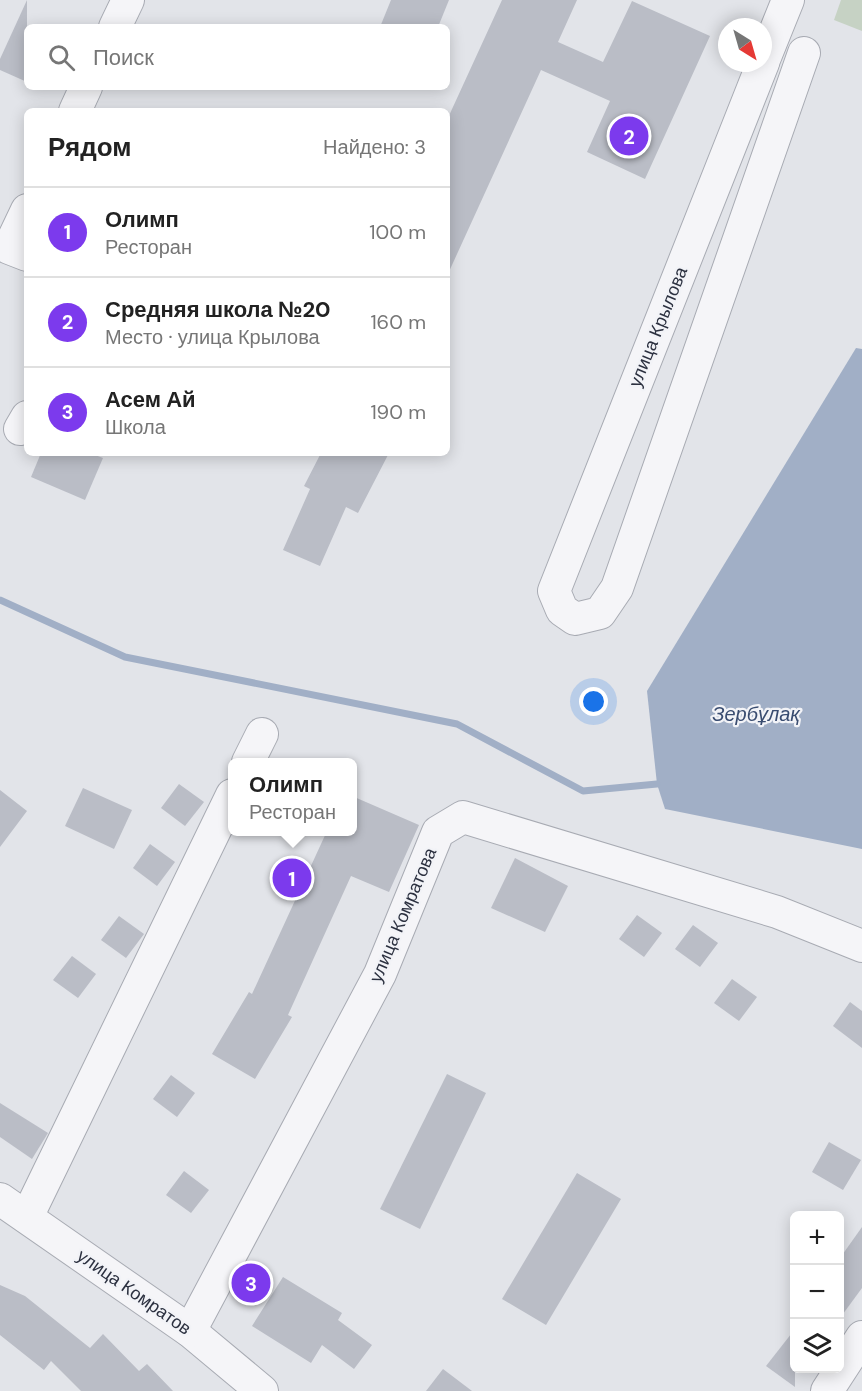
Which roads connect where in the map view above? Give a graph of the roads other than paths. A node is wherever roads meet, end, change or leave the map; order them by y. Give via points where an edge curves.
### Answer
1 (128, 0) edge
2 (788, 0) edge
3 (116, 24) edge
4 (772, 40) edge
5 (804, 54) dead end
6 (759, 72) edge
7 (85, 90) edge
8 (76, 108) edge
9 (24, 216) edge
10 (24, 254) edge
11 (261, 734) dead end
12 (250, 758) edge
13 (228, 803) edge
14 (862, 946) edge
15 (0, 1199) edge
16 (27, 1217) junction
17 (190, 1330) junction
18 (862, 1337) edge
19 (262, 1391) edge
20 (827, 1391) edge

1 - 3 street
2 - 4 street, улица Крылова
5 - 6 street, улица Крылова via 617,588 600,613 575,619 562,610 554,591
7 - 8 street
9 - 10 street via 9,248
11 - 12 street
13 - 16 street
14 - 17 street, улица Комратова via 777,912 464,817 438,832 380,974
15 - 16 street, улица Комратов
16 - 17 street, улица Комратов
17 - 19 street, улица Комратов
18 - 20 street

